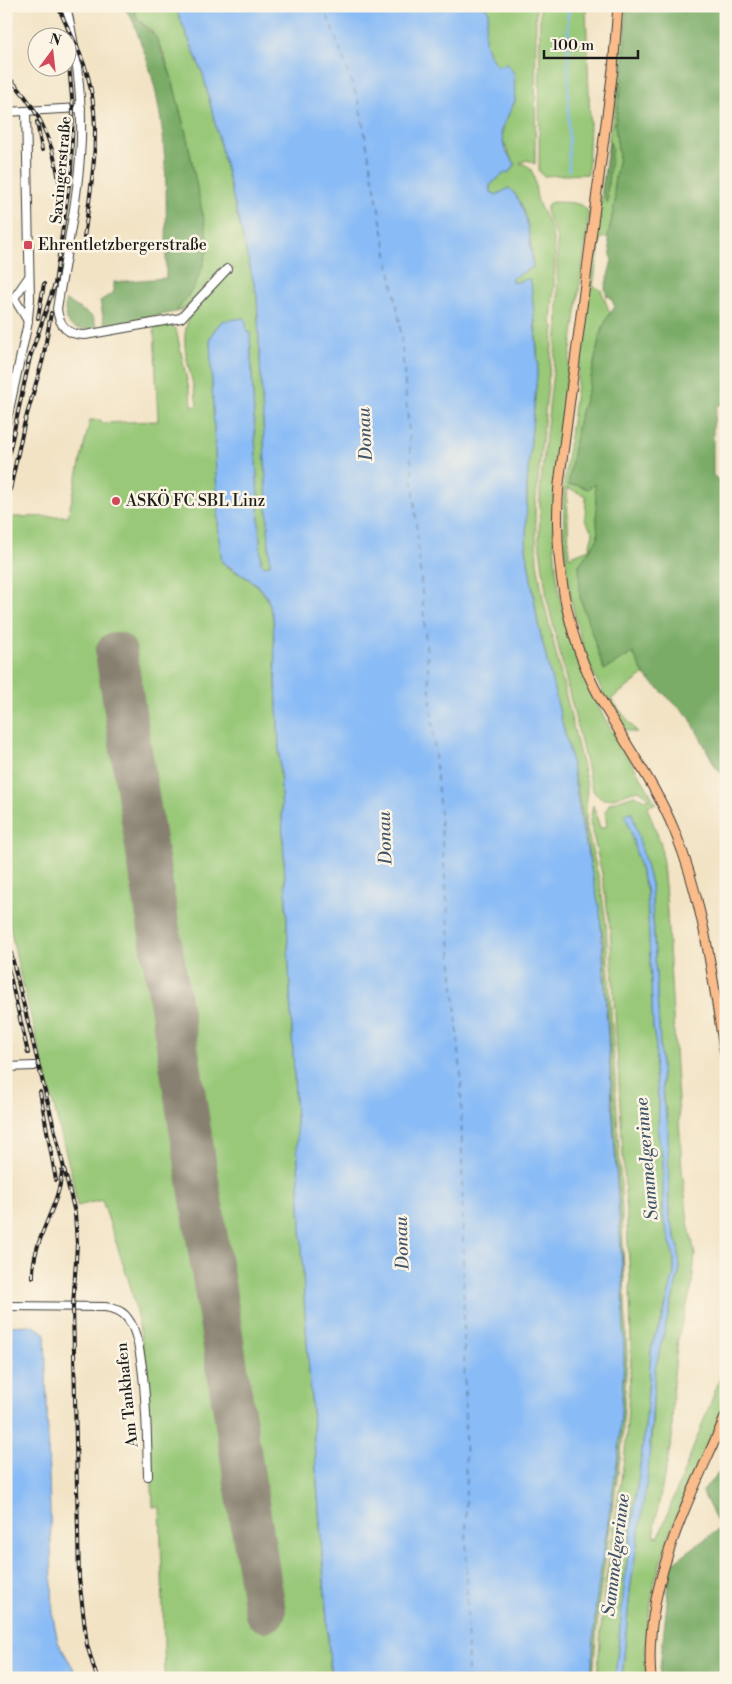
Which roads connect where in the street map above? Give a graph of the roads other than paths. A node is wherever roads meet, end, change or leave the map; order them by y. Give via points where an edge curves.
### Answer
1 (66, 6) edge
2 (618, 6) edge
3 (80, 108) junction
4 (26, 111) junction
5 (6, 112) edge
6 (227, 269) dead end
7 (29, 276) junction
8 (18, 291) junction
9 (6, 296) edge
10 (30, 298) junction
11 (16, 304) junction
12 (28, 321) junction
13 (6, 424) edge
14 (726, 1061) edge
15 (34, 1066) dead end
16 (6, 1067) edge
17 (6, 1306) edge
18 (726, 1415) edge
19 (148, 1476) dead end
20 (651, 1678) edge

1 - 3 street, Saxingerstraße via 76,60
2 - 14 main road via 611,85 561,466 557,519 560,562 568,610 588,672 601,701 658,797 688,866 704,928
3 - 4 street
3 - 6 street, Saxingerstraße via 78,180 58,308 65,328 73,334 85,335 181,318
4 - 5 street
4 - 7 street
7 - 8 street
7 - 10 street
8 - 9 street
8 - 10 street via 25,291
8 - 11 street via 14,298
9 - 11 street
10 - 11 street via 25,306
10 - 12 street
11 - 12 street
12 - 13 street
15 - 16 street
17 - 19 street, Am Tankhafen via 105,1306 120,1311 128,1318 142,1366
18 - 20 main road via 681,1516 662,1572 651,1630

